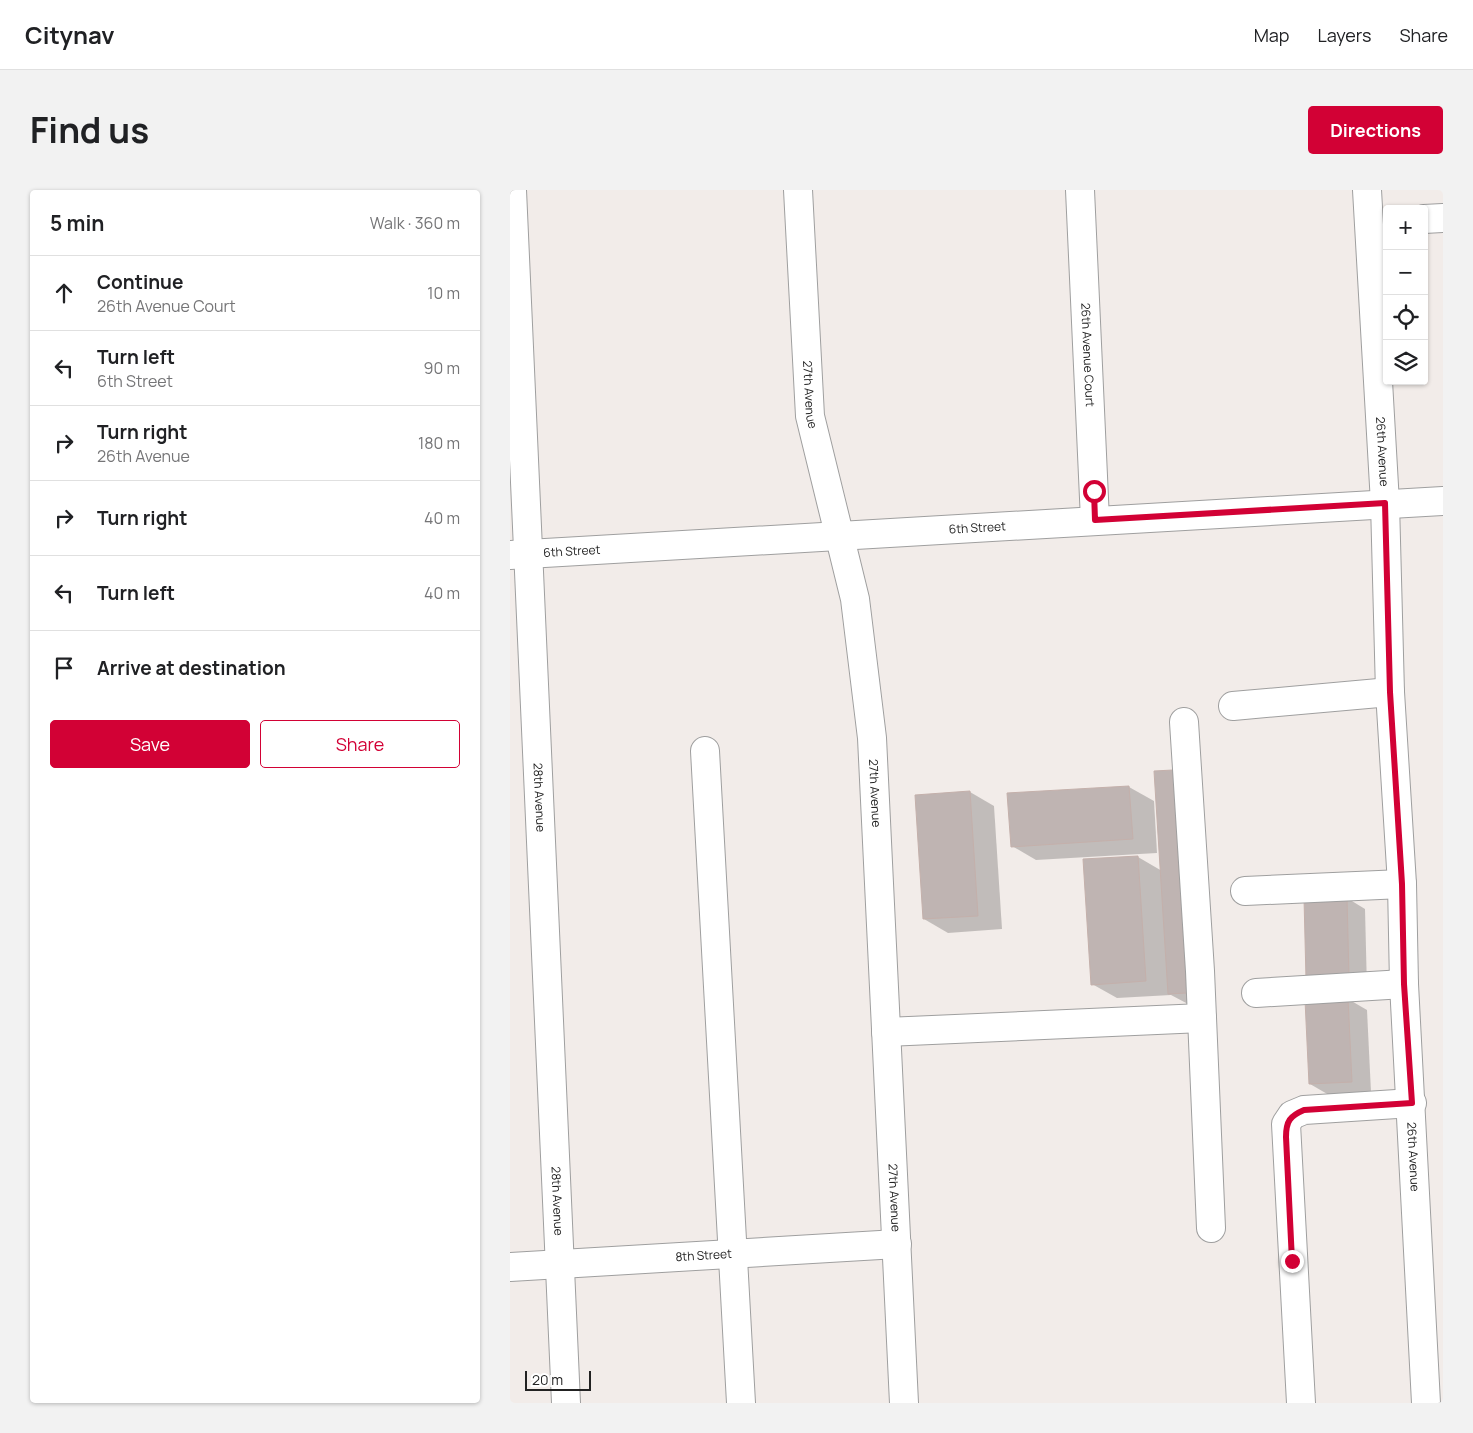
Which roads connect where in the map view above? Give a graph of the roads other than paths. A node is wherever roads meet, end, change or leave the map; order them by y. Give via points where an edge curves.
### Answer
1 (512, 190) edge
2 (798, 190) edge
3 (1080, 190) edge
4 (1367, 190) edge
5 (1443, 218) edge
6 (1428, 219) edge
7 (1378, 222) edge
8 (1443, 501) edge
9 (1385, 503) junction
10 (1095, 520) junction
11 (838, 536) junction
12 (519, 554) edge
13 (1390, 692) junction
14 (1233, 706) dead end
15 (1184, 722) dead end
16 (705, 751) dead end
17 (1402, 884) junction
18 (1245, 891) dead end
19 (1404, 984) junction
20 (1256, 993) dead end
21 (1202, 1018) junction
22 (886, 1032) junction
23 (1412, 1103) junction
24 (1211, 1228) dead end
25 (897, 1244) junction
26 (734, 1254) junction
27 (561, 1264) junction
28 (510, 1267) edge
29 (566, 1403) edge
30 (741, 1403) edge
31 (904, 1403) edge
32 (1301, 1403) edge
33 (1426, 1403) edge

1 - 12 street, 28th Avenue
2 - 11 street, 27th Avenue via 810,416
3 - 10 street, 26th Avenue Court
4 - 7 street, 26th Avenue
5 - 6 street
7 - 9 street, 26th Avenue
8 - 9 street, 6th Street
9 - 10 street, 6th Street
9 - 13 street, 26th Avenue
10 - 11 street, 6th Street
11 - 12 street, 6th Street
11 - 22 street, 27th Avenue via 855,600 881,745
12 - 27 street, 28th Avenue
13 - 14 street
13 - 17 street, 26th Avenue
15 - 21 street
16 - 26 street
17 - 18 street
17 - 19 street, 26th Avenue
19 - 20 street
19 - 23 street, 26th Avenue
21 - 22 street
21 - 24 street
22 - 25 street, 27th Avenue
23 - 32 street via 1304,1110 1292,1115 1286,1124
23 - 33 street, 26th Avenue
25 - 26 street, 8th Street
25 - 31 street, 27th Avenue via 908,1303
26 - 27 street, 8th Street
26 - 30 street
27 - 28 street, 8th Street
27 - 29 street, 28th Avenue

